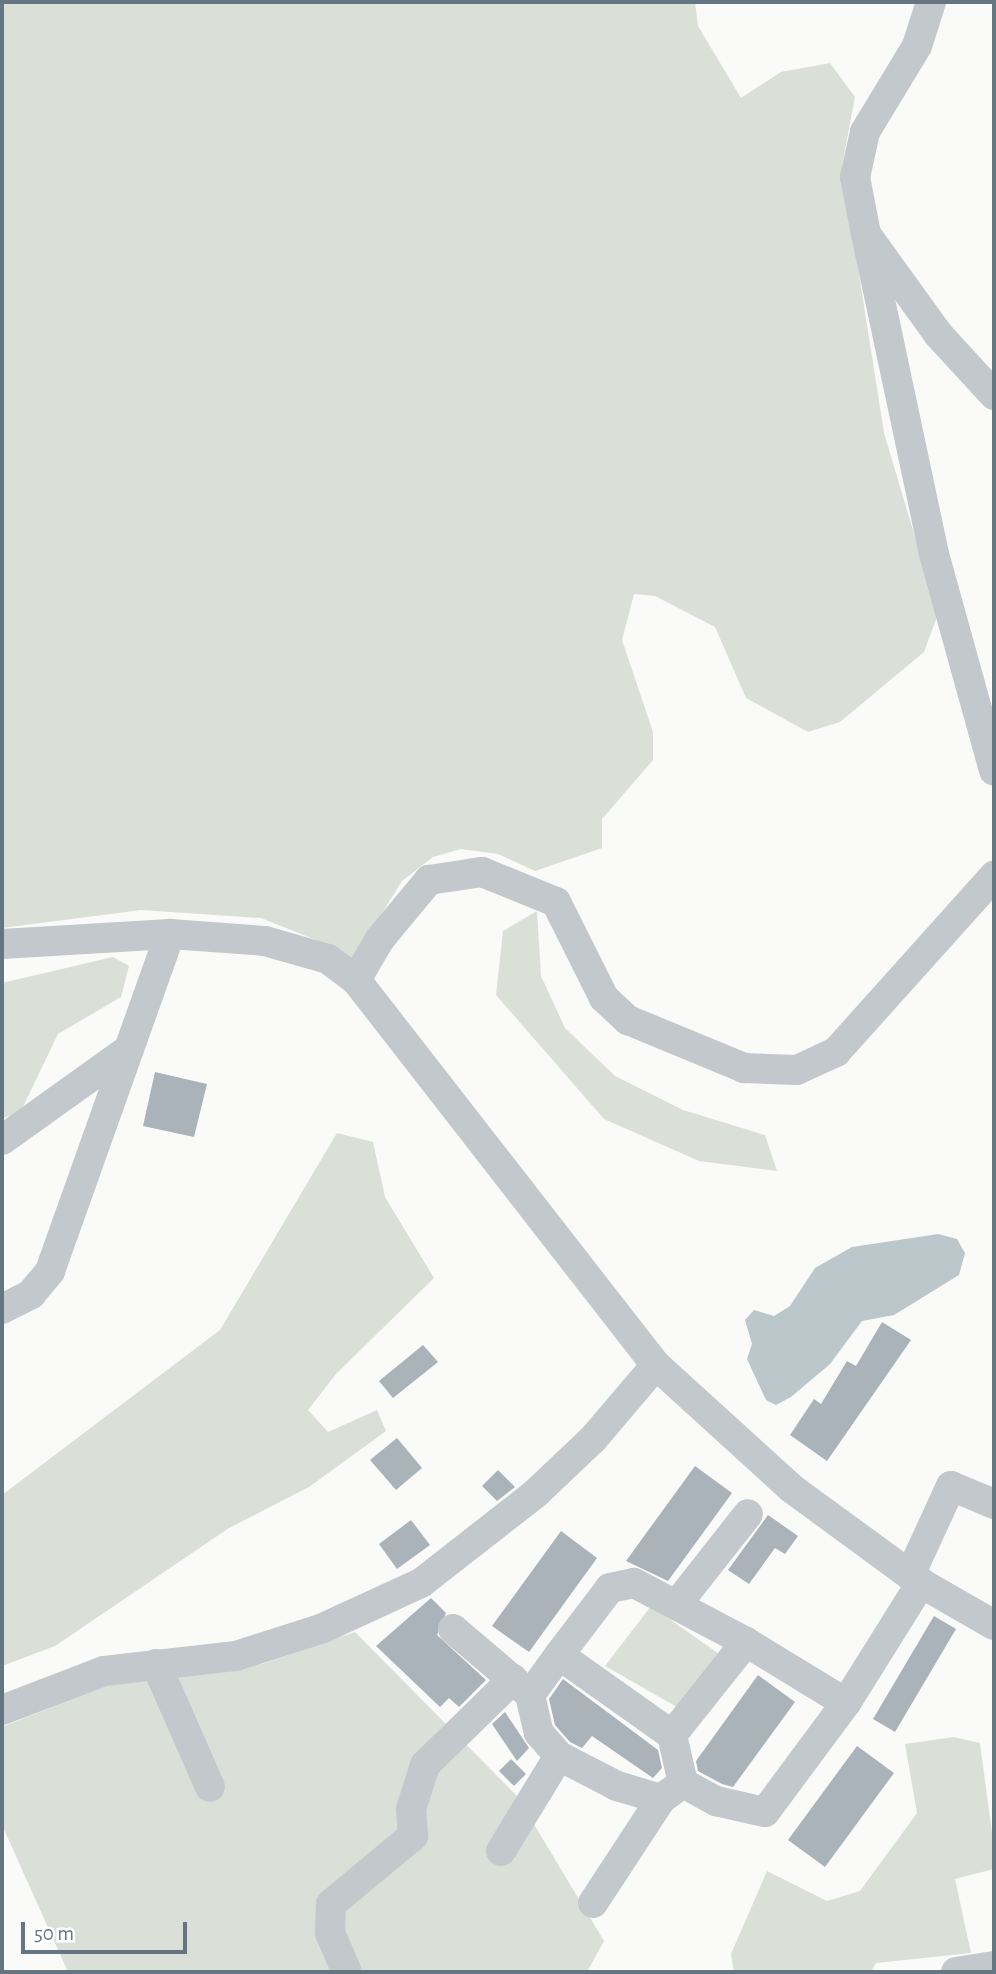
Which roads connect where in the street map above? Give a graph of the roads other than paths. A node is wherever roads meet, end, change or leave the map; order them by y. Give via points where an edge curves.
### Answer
1 (931, 2) edge
2 (866, 234) junction
3 (994, 396) edge
4 (994, 771) edge
5 (994, 876) edge
6 (170, 934) junction
7 (2, 944) edge
8 (356, 980) junction
9 (129, 1049) junction
10 (2, 1140) edge
11 (2, 1309) edge
12 (656, 1365) junction
13 (994, 1504) edge
14 (748, 1514) dead end
15 (916, 1579) junction
16 (678, 1602) junction
17 (994, 1625) edge
18 (453, 1629) dead end
19 (747, 1642) junction
20 (559, 1654) junction
21 (156, 1664) junction
22 (521, 1687) junction
23 (846, 1703) junction
24 (2, 1710) edge
25 (672, 1735) junction
26 (559, 1756) junction
27 (210, 1787) dead end
28 (672, 1791) junction
29 (501, 1851) dead end
30 (593, 1903) dead end
31 (994, 1966) edge
32 (347, 1972) edge
33 (956, 1972) edge

1 - 2 street via 917,47 865,132 855,177
2 - 3 street via 938,334
2 - 4 street via 934,554
5 - 8 street via 836,1052 797,1070 744,1068 628,1020 604,998 555,902 510,878 482,872 429,880 380,939
6 - 7 street
6 - 8 street via 265,941 328,958
6 - 9 street
8 - 12 street
9 - 10 street
9 - 11 street via 50,1271 31,1294
12 - 15 street via 791,1489
12 - 21 street via 555,1475 421,1583 323,1628 236,1656
13 - 15 street via 951,1486
14 - 16 street
15 - 17 street
15 - 23 street
16 - 19 street
16 - 20 street via 634,1583 610,1588
18 - 22 street
19 - 23 street
19 - 25 street
20 - 22 street
20 - 25 street
21 - 24 street via 104,1671
21 - 27 street
22 - 26 street via 539,1733
22 - 32 street via 425,1765 411,1809 413,1836 331,1905 330,1933
23 - 28 street via 765,1812
25 - 28 street
26 - 28 street via 617,1786
26 - 29 street
28 - 30 street
31 - 33 street

